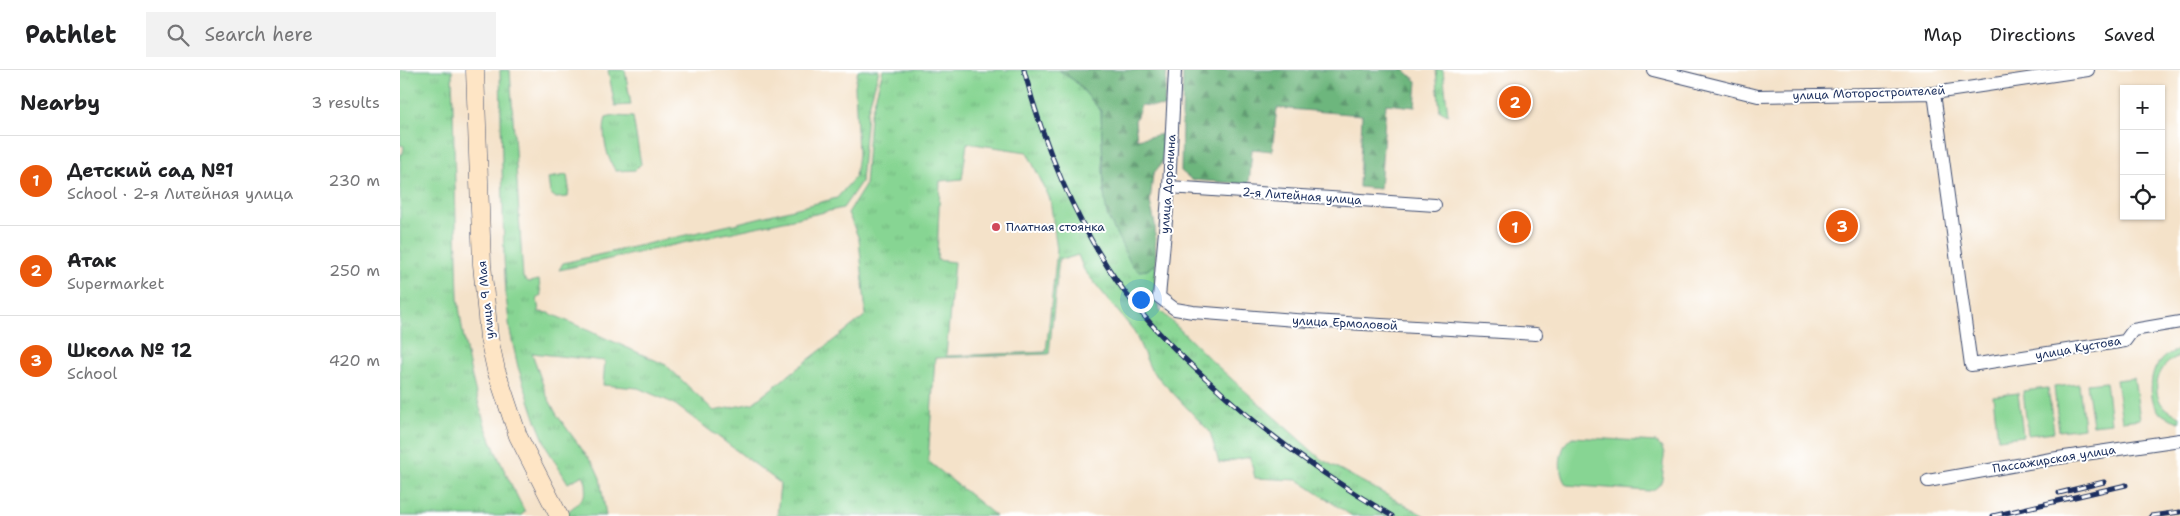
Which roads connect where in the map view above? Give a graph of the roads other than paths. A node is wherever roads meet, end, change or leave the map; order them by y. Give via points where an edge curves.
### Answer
1 (476, 70) edge
2 (1175, 70) edge
3 (1653, 70) edge
4 (2088, 70) edge
5 (1934, 93) junction
6 (1169, 187) junction
7 (1435, 205) dead end
8 (1159, 297) joint
9 (2180, 322) edge
10 (1536, 334) dead end
11 (2180, 440) edge
12 (1928, 481) dead end
13 (559, 516) edge

1 - 13 main road, улица 9 Мая via 482,264 489,338 505,401 518,436
2 - 6 street, улица Доронина
3 - 5 street, улица Моторостроителей via 1758,96
4 - 5 street, улица Моторостроителей
5 - 9 street, улица Кустова via 1971,365 2125,341 2133,330
6 - 7 street, 2-я Литейная улица
6 - 8 street, улица Доронина
8 - 10 street, улица Ермоловой via 1175,308 1193,312
11 - 12 street, Пассажирская улица

